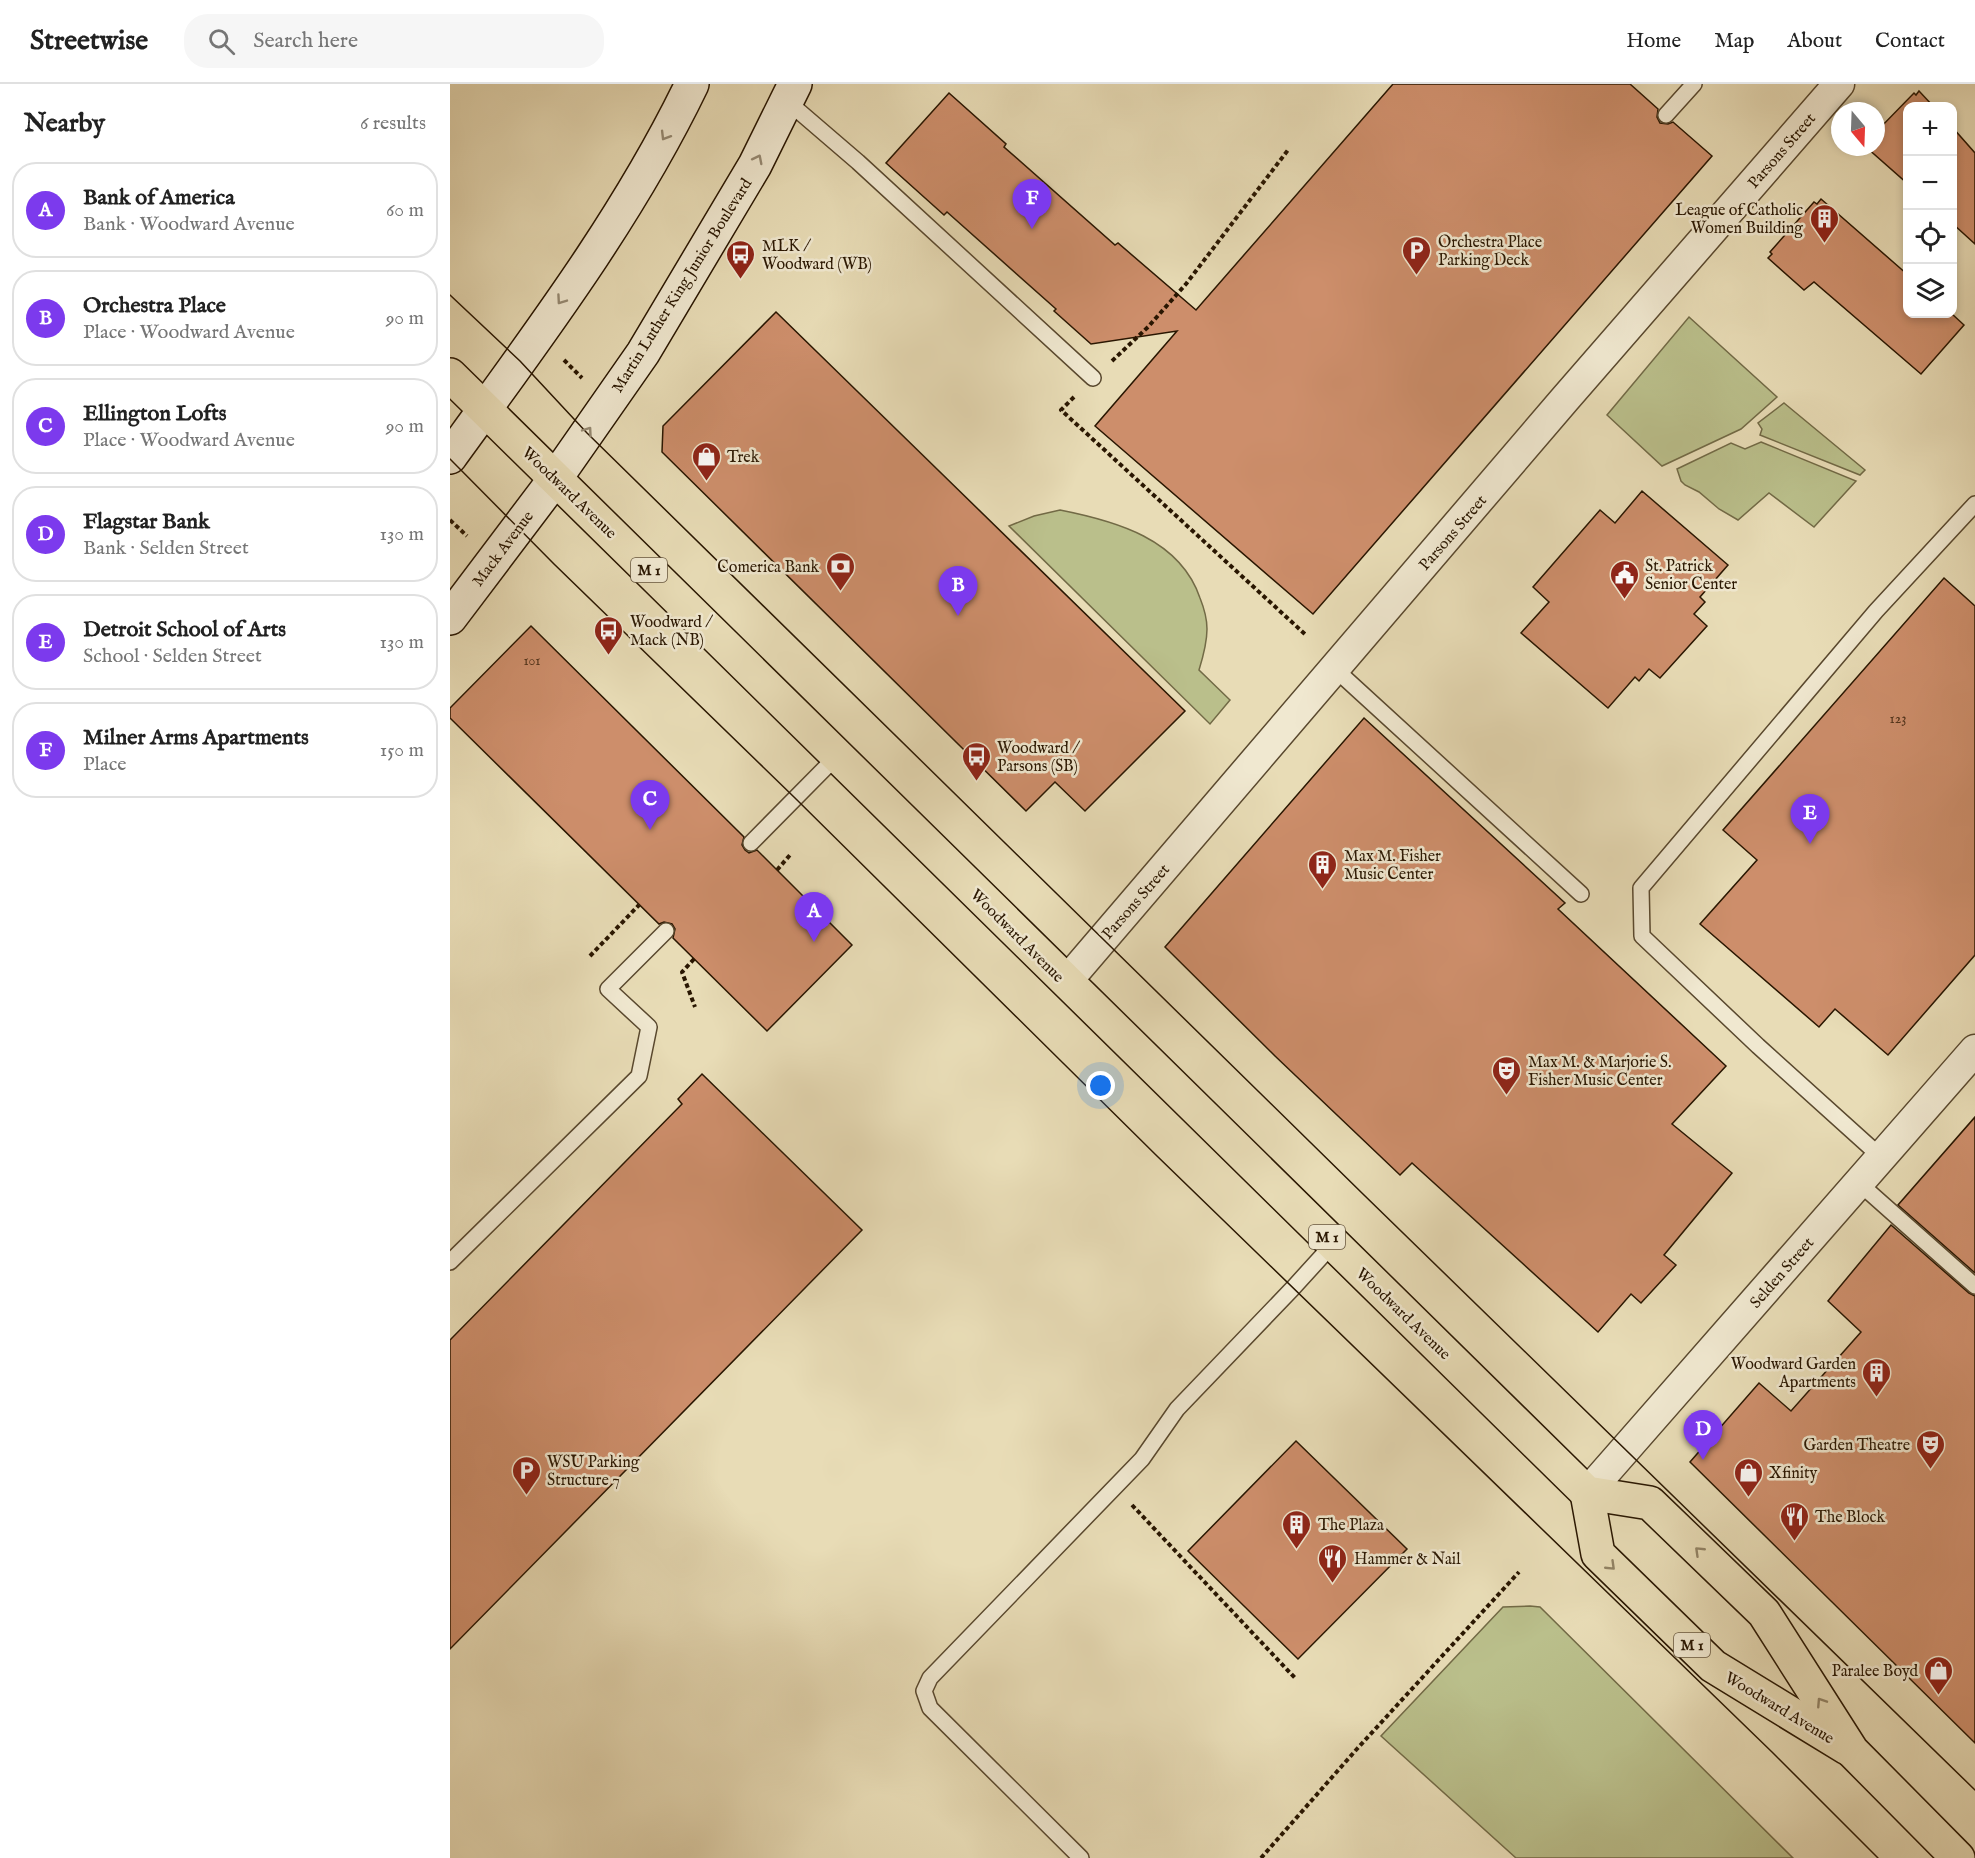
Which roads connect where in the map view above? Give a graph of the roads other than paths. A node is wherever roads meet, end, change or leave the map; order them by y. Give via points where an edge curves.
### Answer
1 (1694, 84) edge
2 (1839, 84) edge
3 (682, 89) edge
4 (784, 90) edge
5 (1666, 115) dead end
6 (450, 375) edge
7 (1093, 378) road end
8 (484, 409) junction
9 (450, 456) edge
10 (555, 479) junction
11 (1975, 504) edge
12 (450, 618) edge
13 (1335, 669) junction
14 (837, 756) junction
15 (751, 843) dead end
16 (1581, 894) dead end
17 (666, 931) dead end
18 (1066, 982) junction
19 (1975, 1050) edge
20 (1881, 1157) junction
21 (1859, 1183) junction
22 (1333, 1244) junction
23 (450, 1262) edge
24 (1975, 1286) edge
25 (1587, 1493) junction
26 (1852, 1751) junction
27 (1081, 1858) edge
28 (1958, 1858) edge

1 - 5 lane
2 - 13 street, Parsons Street
3 -> 8 main road via 674,121 615,218
4 - 7 lane
10 -> 4 main road, Martin Luther King Junior Boulevard via 643,352 755,165
6 - 8 main road, Woodward Avenue / M 1
8 - 9 main road
8 - 10 main road, Woodward Avenue / M 1
10 - 12 main road, Mack Avenue
10 - 14 main road, Woodward Avenue / M 1
11 - 20 lane via 1876,611 1641,888 1642,936
13 - 16 lane
13 - 18 street, Parsons Street
14 - 15 lane
14 - 18 main road, Woodward Avenue / M 1
17 - 23 lane via 608,989 649,1027 639,1076
18 - 22 main road, Woodward Avenue / M 1
19 - 20 street, Selden Street
20 - 21 street, Selden Street
21 - 24 lane
21 - 25 street, Selden Street
22 - 25 main road, Woodward Avenue / M 1
22 - 27 lane via 1177,1409 1142,1459 930,1678 924,1691 930,1708
25 -> 26 main road, Woodward Avenue / M 1 via 1598,1554 1697,1651 1713,1666
26 -> 25 main road, Woodward Avenue / M 1 via 1764,1613 1650,1503
26 - 28 main road, Woodward Avenue / M 1

